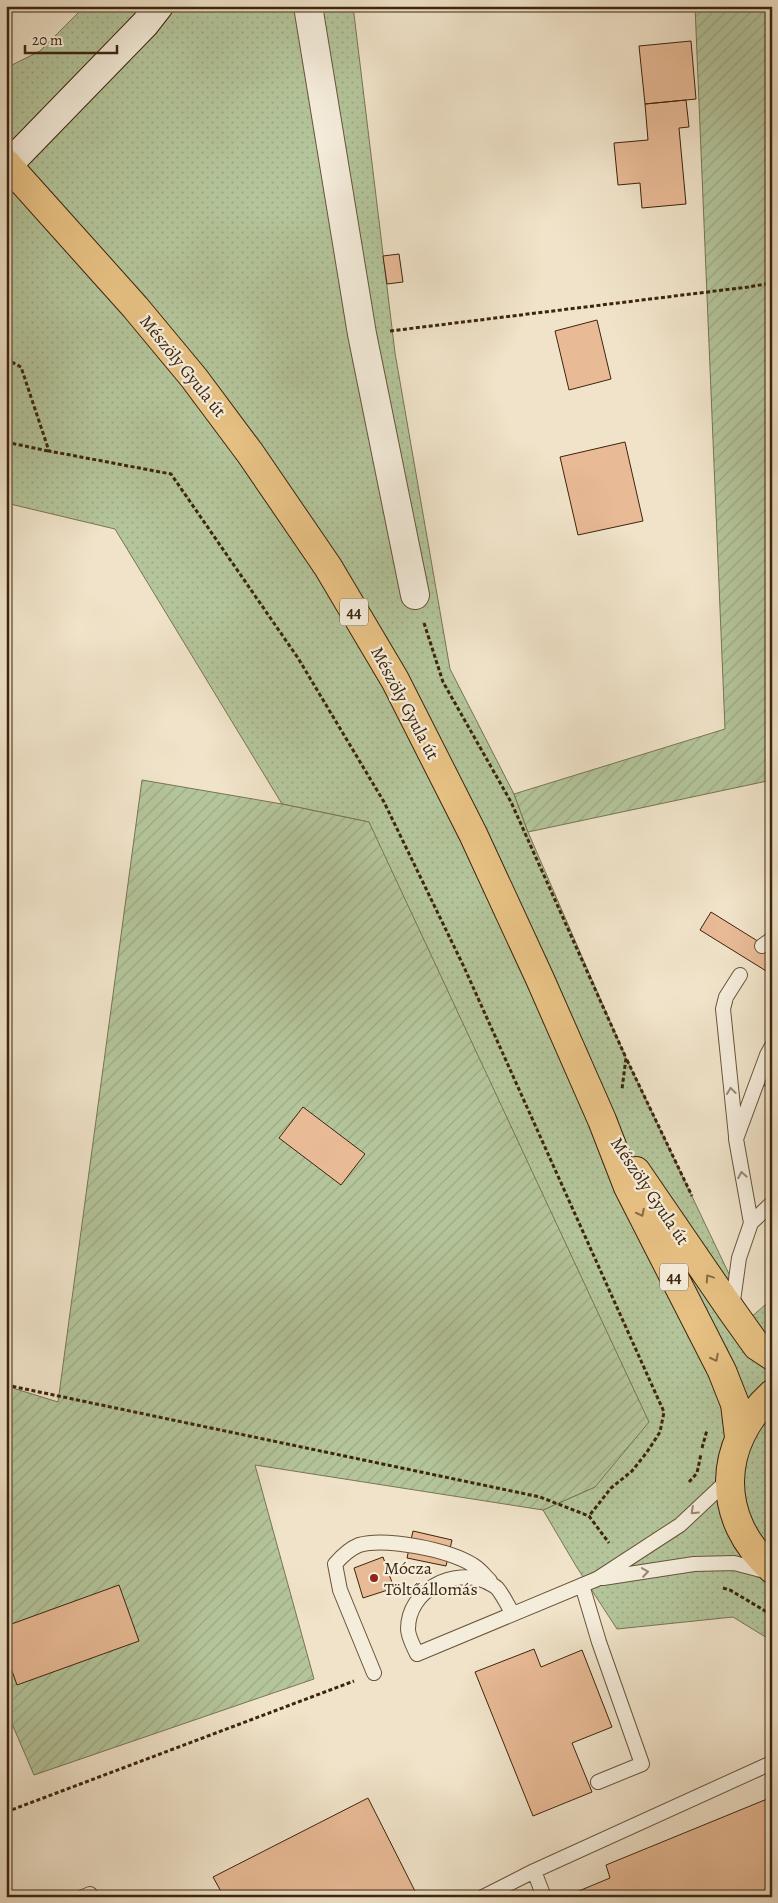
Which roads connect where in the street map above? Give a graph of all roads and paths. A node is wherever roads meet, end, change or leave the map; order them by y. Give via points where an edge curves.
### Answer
1 (159, 6) edge
2 (308, 6) edge
3 (7, 164) edge
4 (772, 283) edge
5 (362, 334) junction
6 (6, 359) edge
7 (6, 442) edge
8 (49, 451) junction
9 (415, 595) joint
10 (740, 975) dead end
11 (772, 1046) edge
12 (626, 1058) junction
13 (624, 1098) dead end
14 (602, 1120) junction
15 (736, 1139) junction
16 (694, 1200) dead end
17 (772, 1202) edge
18 (751, 1223) junction
19 (732, 1311) junction
20 (772, 1356) edge
21 (6, 1385) edge
22 (772, 1394) edge
23 (739, 1437) junction
24 (730, 1478) junction
25 (589, 1516) junction
26 (623, 1562) junction
27 (772, 1570) edge
28 (597, 1579) junction
29 (582, 1585) junction
30 (496, 1587) junction
31 (513, 1614) junction
32 (374, 1674) joint
33 (772, 1767) edge
34 (598, 1782) dead end
35 (6, 1812) edge
36 (534, 1871) junction
37 (83, 1897) edge
38 (92, 1897) edge
39 (483, 1897) edge
40 (544, 1897) edge

1 - 3 street
2 - 5 street
3 - 14 main road, Mészöly Gyula út / 44 via 194,378 328,567 395,680 434,755 540,979
4 - 5 path
5 - 9 street
6 - 8 path via 21,367
7 - 8 path
8 - 25 path via 171,474 298,658 384,802 464,967 664,1412 660,1432 647,1452 632,1471 611,1488
9 - 12 path via 443,682 511,802
15 -> 10 lane via 723,1009 726,997
11 - 15 lane
12 - 13 path
12 - 16 path
19 -> 14 main road, Mészöly Gyula út / 44
14 -> 23 main road, Mészöly Gyula út / 44 via 628,1186 722,1371 735,1404
18 -> 15 lane
17 - 18 lane
18 - 19 lane via 739,1258
19 - 20 main road, Mészöly Gyula út / 44 via 757,1346
21 - 25 path via 540,1497
22 - 23 main road, Mészöly Gyula út / 44 via 748,1419
23 - 24 main road, Mészöly Gyula út / 44
24 -> 26 lane via 680,1525
24 - 27 main road, Mészöly Gyula út / 44 via 731,1498 744,1536
25 - 26 path
26 - 28 lane
28 -> 27 lane via 702,1564 734,1563
28 - 29 lane
29 - 31 lane
29 - 34 lane via 642,1764
30 - 31 lane
30 - 31 lane via 478,1578 456,1578 437,1583 421,1594 411,1611 407,1630 416,1654
30 - 32 lane via 474,1565 449,1553 403,1544 360,1545 346,1552 335,1564 340,1590
32 - 35 path
33 - 36 lane via 767,1765
36 - 39 lane
36 - 40 lane
37 - 38 lane via 90,1894

